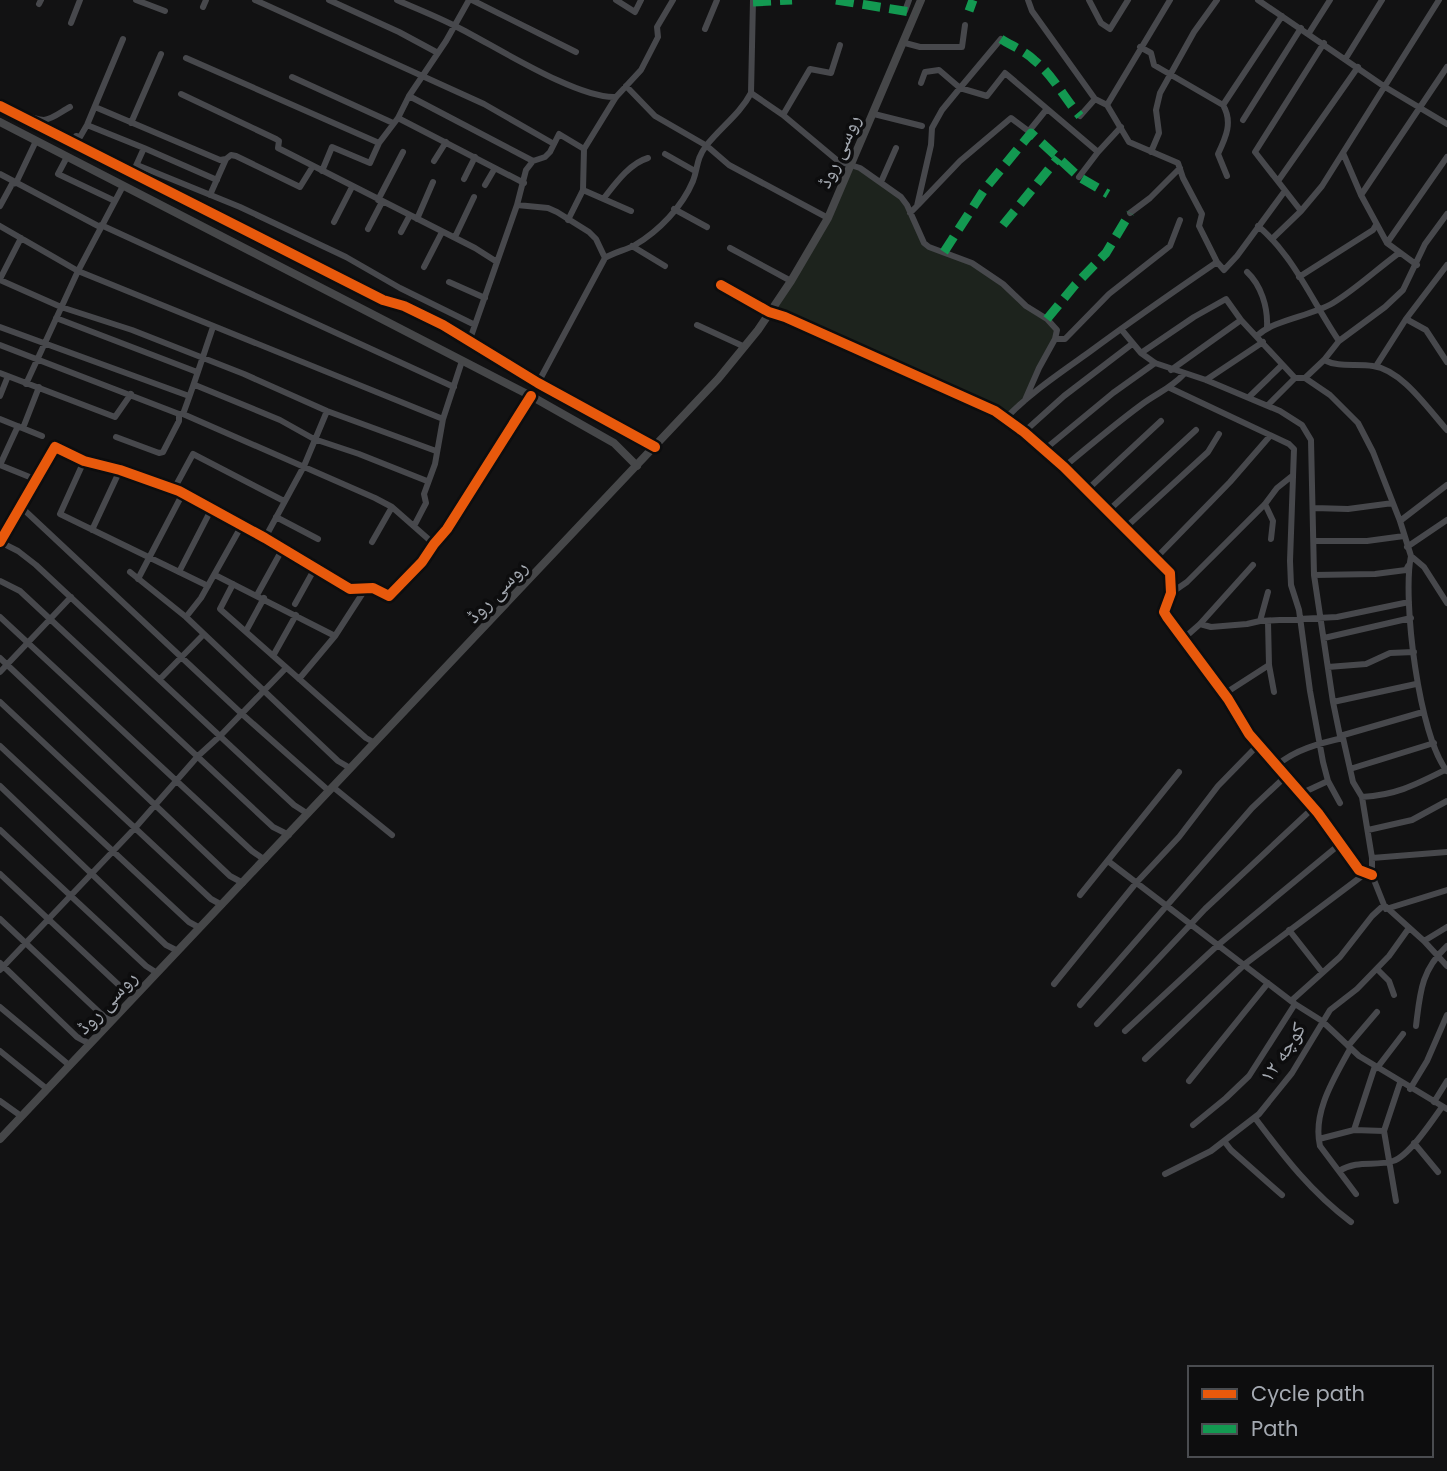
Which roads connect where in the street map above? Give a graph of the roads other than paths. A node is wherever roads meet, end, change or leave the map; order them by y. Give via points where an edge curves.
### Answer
1 (80, 0) edge
2 (136, 0) edge
3 (255, 0) edge
4 (328, 0) edge
5 (397, 0) edge
6 (471, 0) edge
7 (616, 0) edge
8 (642, 0) edge
9 (717, 0) edge
10 (753, 0) edge
11 (909, 0) edge
12 (921, 0) edge
13 (1028, 0) edge
14 (1090, 0) edge
15 (1128, 0) edge
16 (1170, 0) edge
17 (1216, 0) edge
18 (1258, 0) edge
19 (1276, 0) edge
20 (1331, 0) edge
21 (1382, 0) edge
22 (1439, 0) edge
23 (669, 1) edge
24 (1270, 9) junction
25 (165, 11) dead end
26 (905, 11) dead end
27 (1282, 16) junction
28 (71, 23) dead end
29 (965, 25) dead end
30 (455, 26) junction
31 (1301, 28) junction
32 (705, 29) dead end
33 (1310, 33) junction
34 (123, 38) dead end
35 (1001, 38) dead end
36 (905, 43) junction
37 (1324, 43) junction
38 (840, 45) dead end
39 (1140, 47) junction
40 (576, 52) dead end
41 (438, 53) junction
42 (161, 54) dead end
43 (186, 58) dead end
44 (1346, 58) junction
45 (1357, 67) junction
46 (1447, 67) edge
47 (1170, 74) junction
48 (423, 76) junction
49 (292, 77) dead end
50 (920, 83) dead end
51 (626, 86) junction
52 (1385, 87) junction
53 (960, 88) junction
54 (751, 93) junction
55 (181, 94) dead end
56 (409, 96) junction
57 (616, 97) junction
58 (1095, 99) junction
59 (0, 104) edge
60 (1107, 105) junction
61 (1223, 105) junction
62 (70, 107) dead end
63 (94, 107) junction
64 (1421, 108) junction
65 (1046, 110) junction
66 (874, 114) junction
67 (783, 115) junction
68 (1080, 116) dead end
69 (1243, 120) dead end
70 (396, 121) junction
71 (131, 123) junction
72 (1447, 124) edge
73 (87, 125) junction
74 (1, 126) edge
75 (922, 126) dead end
76 (1121, 127) junction
77 (36, 141) junction
78 (74, 142) junction
79 (446, 142) junction
80 (379, 143) junction
81 (554, 144) junction
82 (707, 146) junction
83 (144, 148) junction
84 (895, 148) dead end
85 (584, 149) junction
86 (402, 152) dead end
87 (1098, 152) junction
88 (1152, 152) junction
89 (1343, 153) junction
90 (665, 154) dead end
91 (67, 157) junction
92 (475, 157) junction
93 (1447, 157) edge
94 (648, 158) dead end
95 (226, 159) junction
96 (434, 161) dead end
97 (533, 161) junction
98 (851, 164) junction
99 (137, 165) junction
100 (313, 166) junction
101 (495, 168) junction
102 (1180, 168) junction
103 (322, 171) junction
104 (695, 171) junction
105 (132, 173) junction
106 (0, 174) edge
107 (1227, 176) dead end
108 (1079, 177) dead end
109 (464, 179) dead end
110 (217, 180) junction
111 (1278, 181) junction
112 (433, 182) dead end
113 (881, 182) junction
114 (16, 183) junction
115 (524, 183) junction
116 (485, 185) dead end
117 (124, 186) junction
118 (352, 187) junction
119 (583, 190) junction
120 (1284, 192) junction
121 (210, 195) junction
122 (1361, 195) junction
123 (474, 197) dead end
124 (604, 198) junction
125 (115, 201) junction
126 (380, 201) junction
127 (0, 205) edge
128 (517, 205) junction
129 (917, 205) junction
130 (674, 209) junction
131 (631, 211) dead end
132 (1301, 211) junction
133 (910, 213) junction
134 (1130, 213) dead end
135 (1447, 214) edge
136 (410, 215) junction
137 (828, 218) junction
138 (417, 219) junction
139 (568, 220) junction
140 (1180, 220) dead end
141 (334, 222) dead end
142 (1376, 225) junction
143 (0, 226) edge
144 (101, 226) junction
145 (1258, 226) junction
146 (707, 227) dead end
147 (368, 229) dead end
148 (401, 232) dead end
149 (442, 232) junction
150 (258, 237) junction
151 (455, 237) junction
152 (21, 238) junction
153 (1273, 238) junction
154 (1387, 243) junction
155 (632, 246) junction
156 (730, 248) dead end
157 (251, 252) junction
158 (1398, 253) junction
159 (605, 258) junction
160 (497, 262) junction
161 (1217, 262) junction
162 (1417, 265) junction
163 (1447, 265) edge
164 (665, 266) dead end
165 (424, 267) dead end
166 (78, 271) junction
167 (1247, 272) dead end
168 (1299, 277) junction
169 (0, 280) edge
170 (791, 281) junction
171 (449, 282) dead end
172 (721, 285) dead end
173 (485, 298) junction
174 (61, 307) junction
175 (1318, 310) junction
176 (769, 312) junction
177 (56, 318) junction
178 (1406, 319) junction
179 (1241, 320) junction
180 (475, 325) junction
181 (697, 325) dead end
182 (0, 327) edge
183 (213, 327) junction
184 (1267, 327) junction
185 (1121, 329) junction
186 (1260, 339) junction
187 (1055, 340) junction
188 (1339, 341) junction
189 (469, 342) junction
190 (45, 344) junction
191 (1132, 344) junction
192 (0, 345) edge
193 (744, 348) junction
194 (1141, 353) junction
195 (37, 359) junction
196 (202, 359) junction
197 (1324, 360) junction
198 (462, 361) junction
199 (1447, 362) edge
200 (1155, 363) junction
201 (1282, 365) junction
202 (1376, 366) junction
203 (1171, 370) junction
204 (197, 372) junction
205 (0, 373) edge
206 (1184, 374) junction
207 (8, 376) junction
208 (1295, 378) junction
209 (1305, 378) junction
210 (1206, 380) junction
211 (538, 383) junction
212 (26, 384) junction
213 (195, 385) junction
214 (39, 387) junction
215 (454, 387) junction
216 (1170, 388) junction
217 (131, 394) junction
218 (0, 396) edge
219 (189, 396) junction
220 (531, 396) junction
221 (1249, 397) junction
222 (1025, 400) junction
223 (1268, 405) junction
224 (327, 411) junction
225 (181, 414) junction
226 (1006, 418) junction
227 (0, 419) edge
228 (443, 419) junction
229 (1161, 421) dead end
230 (21, 427) junction
231 (1196, 430) dead end
232 (1447, 430) edge
233 (1024, 432) junction
234 (1219, 434) dead end
235 (42, 436) dead end
236 (1270, 436) junction
237 (116, 437) dead end
238 (314, 439) junction
239 (655, 447) junction
240 (1044, 450) junction
241 (436, 451) junction
242 (84, 461) junction
243 (0, 465) edge
244 (637, 466) junction
245 (304, 467) junction
246 (1064, 467) junction
247 (120, 470) junction
248 (1292, 476) junction
249 (37, 480) junction
250 (427, 481) junction
251 (1447, 485) edge
252 (174, 489) junction
253 (1088, 489) junction
254 (184, 493) junction
255 (284, 501) junction
256 (1393, 503) junction
257 (1265, 504) junction
258 (20, 506) junction
259 (392, 507) junction
260 (212, 508) junction
261 (1314, 508) junction
262 (1108, 511) junction
263 (276, 517) junction
264 (1447, 520) edge
265 (1400, 521) junction
266 (242, 525) junction
267 (414, 526) junction
268 (1125, 528) junction
269 (92, 530) junction
270 (1404, 536) junction
271 (265, 538) junction
272 (318, 539) dead end
273 (1271, 539) dead end
274 (1314, 541) junction
275 (0, 542) edge
276 (372, 542) dead end
277 (434, 544) junction
278 (1407, 547) junction
279 (283, 548) junction
280 (1411, 556) junction
281 (151, 557) junction
282 (1156, 558) junction
283 (1409, 564) junction
284 (1253, 565) dead end
285 (315, 568) junction
286 (130, 572) dead end
287 (179, 572) junction
288 (215, 575) junction
289 (1314, 575) junction
290 (138, 579) junction
291 (0, 581) edge
292 (233, 584) junction
293 (208, 586) junction
294 (366, 588) junction
295 (1268, 592) dead end
296 (1171, 593) junction
297 (257, 595) junction
298 (71, 597) junction
299 (264, 598) junction
300 (1409, 602) junction
301 (1447, 603) edge
302 (295, 604) dead end
303 (296, 615) junction
304 (0, 617) edge
305 (186, 617) junction
306 (1319, 618) junction
307 (1411, 618) junction
308 (50, 619) junction
309 (1300, 620) junction
310 (1264, 621) junction
311 (1200, 624) junction
312 (246, 631) junction
313 (204, 634) junction
314 (335, 635) junction
315 (1324, 638) junction
316 (1183, 639) junction
317 (29, 642) junction
318 (1414, 652) junction
319 (273, 656) junction
320 (181, 657) junction
321 (0, 658) edge
322 (7, 665) junction
323 (1269, 665) junction
324 (1328, 667) junction
325 (286, 668) junction
326 (0, 672) edge
327 (160, 679) junction
328 (299, 679) junction
329 (1416, 684) junction
330 (263, 691) junction
331 (1274, 692) dead end
332 (1224, 694) junction
333 (0, 702) edge
334 (1333, 702) junction
335 (1423, 712) junction
336 (243, 714) junction
337 (221, 735) junction
338 (1342, 737) junction
339 (374, 743) junction
340 (1320, 743) junction
341 (1434, 743) junction
342 (1258, 745) junction
343 (0, 746) edge
344 (198, 756) junction
345 (1276, 766) junction
346 (350, 768) junction
347 (1350, 769) junction
348 (1446, 771) edge
349 (1179, 772) dead end
350 (1285, 777) junction
351 (175, 781) junction
352 (1328, 781) junction
353 (0, 786) edge
354 (331, 789) junction
355 (1300, 794) junction
356 (1362, 797) junction
357 (1447, 801) edge
358 (1340, 803) dead end
359 (156, 805) junction
360 (1313, 808) junction
361 (308, 814) junction
362 (135, 828) junction
363 (0, 830) edge
364 (1368, 830) junction
365 (289, 835) junction
366 (392, 835) dead end
367 (1340, 844) junction
368 (114, 850) junction
369 (1447, 852) edge
370 (1372, 858) junction
371 (265, 860) junction
372 (1108, 861) junction
373 (0, 874) edge
374 (92, 874) junction
375 (1369, 874) junction
376 (243, 883) junction
377 (1136, 883) junction
378 (1447, 890) edge
379 (1080, 895) dead end
380 (70, 896) junction
381 (1167, 904) junction
382 (222, 905) junction
383 (1385, 907) junction
384 (0, 919) edge
385 (49, 920) junction
386 (1191, 925) junction
387 (1447, 927) edge
388 (200, 928) junction
389 (1409, 928) junction
390 (1289, 930) junction
391 (1424, 941) junction
392 (26, 943) junction
393 (1218, 944) junction
394 (1447, 946) edge
395 (178, 951) junction
396 (1437, 955) junction
397 (1245, 964) junction
398 (1447, 966) edge
399 (1, 967) edge
400 (1377, 969) junction
401 (1322, 972) junction
402 (157, 973) junction
403 (1268, 983) junction
404 (1054, 984) dead end
405 (1394, 995) dead end
406 (135, 996) junction
407 (1293, 1002) junction
408 (1080, 1005) dead end
409 (0, 1007) edge
410 (1377, 1012) dead end
411 (1447, 1015) edge
412 (112, 1021) junction
413 (1322, 1021) junction
414 (1097, 1024) dead end
415 (1416, 1026) dead end
416 (1125, 1031) dead end
417 (1403, 1034) dead end
418 (90, 1044) junction
419 (1349, 1047) junction
420 (0, 1051) edge
421 (1145, 1059) dead end
422 (69, 1065) junction
423 (1376, 1067) junction
424 (1189, 1081) dead end
425 (1447, 1081) edge
426 (1400, 1083) junction
427 (47, 1089) junction
428 (1410, 1089) junction
429 (0, 1101) edge
430 (1434, 1102) junction
431 (1445, 1108) edge
432 (21, 1116) junction
433 (1255, 1118) junction
434 (1193, 1125) dead end
435 (1354, 1130) junction
436 (1384, 1131) junction
437 (0, 1138) edge
438 (1319, 1139) junction
439 (1224, 1141) junction
440 (1414, 1143) junction
441 (1390, 1161) junction
442 (1339, 1171) junction
443 (1438, 1172) dead end
444 (1165, 1174) dead end
445 (1356, 1194) dead end
446 (1282, 1195) dead end
447 (1396, 1201) dead end
448 (1351, 1222) dead end

1 - 28 street
2 - 25 street
3 - 48 street
4 - 41 street
5 - 30 street
6 - 30 street
6 - 40 street
7 - 8 street via 635,12
9 - 32 street
10 - 54 street
11 - 26 street
12 - 36 main road, روسی روڈ
13 - 58 street
14 - 15 street via 1101,23 1110,29
16 - 39 street
17 - 47 street
18 - 24 street
19 - 24 street
20 - 33 street
21 - 44 street
22 - 52 street
23 - 51 street via 657,27 659,37 641,70
24 - 27 street
27 - 31 street
27 - 61 street
29 - 36 street via 962,47
30 - 41 street
30 - 57 street via 542,72 590,93
31 - 33 street
31 - 69 street
33 - 37 street
34 - 63 street
35 - 53 street
36 - 66 main road, روسی روڈ
37 - 44 street
37 - 111 street via 1255,152
38 - 67 street via 831,73 810,69
39 - 47 street via 1151,53 1154,65
39 - 60 street
41 - 48 street
42 - 71 street
43 - 80 street
44 - 45 street
45 - 52 street
45 - 111 street
46 - 64 street
47 - 61 street
47 - 88 street via 1157,103 1159,133
48 - 56 street
48 - 81 street
49 - 70 street
50 - 53 street via 925,72 939,70
51 - 57 street
51 - 82 street via 654,116
52 - 64 street
52 - 89 street
53 - 65 street via 987,96 1005,73
53 - 129 street via 932,128
54 - 67 street
54 - 82 street
55 - 100 street via 276,139 278,148
56 - 70 street
56 - 97 street
57 - 85 street
58 - 60 street
58 - 68 street
59 - 62 street via 43,120
59 - 78 main road
60 - 76 street
61 - 107 street via 1229,125 1218,154
63 - 71 street
63 - 73 street
64 - 72 street
64 - 122 street
65 - 87 street
65 - 129 street via 1030,132 1011,118
66 - 75 street
66 - 98 main road, روسی روڈ
67 - 98 street via 838,161
70 - 79 street
70 - 80 street
71 - 95 street
73 - 78 street
73 - 83 street
74 - 77 main road
76 - 87 street
76 - 88 street via 1129,142
77 - 91 main road
77 - 114 street
78 - 105 main road
79 - 92 street
79 - 96 street
80 - 103 street via 368,163 332,147
81 - 85 street via 560,134
81 - 97 street via 545,157
82 - 104 street
82 - 137 street via 750,178
83 - 99 street
83 - 110 street
84 - 113 street
85 - 119 street
86 - 126 street
87 - 108 street
88 - 102 street
89 - 122 street
89 - 132 street
90 - 104 street
91 - 117 main road
91 - 125 street via 58,174
92 - 101 street
92 - 109 street
93 - 154 street
94 - 124 street via 640,160
95 - 100 street via 236,156 300,187
95 - 110 street
97 - 115 street
98 - 113 street
98 - 137 main road, روسی روڈ
99 - 105 street
99 - 121 street
100 - 103 street
101 - 115 street
101 - 116 street
102 - 134 street
102 - 161 street via 1202,214 1199,226
103 - 118 street
104 - 130 street
105 - 150 main road
106 - 114 street
110 - 121 street
111 - 120 street
112 - 138 street
113 - 133 street via 901,197
114 - 127 street
114 - 144 street
115 - 128 street
117 - 125 street
117 - 157 main road
118 - 126 street
118 - 141 street
119 - 124 street
119 - 139 street
120 - 132 street
120 - 145 street
121 - 180 street via 346,257
122 - 142 street
123 - 151 street
124 - 131 street
125 - 144 street
126 - 136 street
126 - 147 street
128 - 139 street via 548,208
128 - 160 street
129 - 133 street
130 - 146 street
130 - 155 street via 663,225
132 - 153 street
133 - 187 street via 924,243 972,263 1003,284 1048,319 1057,330
135 - 162 street via 1425,244
136 - 138 street
136 - 148 street
137 - 170 main road, روسی روڈ
138 - 149 street
139 - 159 street via 596,239
140 - 187 street via 1170,246 1110,294 1065,339
142 - 154 street
142 - 168 street
143 - 152 street
144 - 166 street
144 - 215 street
145 - 153 street
145 - 161 street via 1224,270
149 - 151 street
149 - 165 street
150 - 157 main road
150 - 189 main road via 383,300 422,314
151 - 160 street
152 - 166 street
152 - 169 street
153 - 168 street
154 - 158 street
155 - 159 street
155 - 164 street
156 - 170 street
157 - 198 main road
158 - 162 street
158 - 175 street
159 - 211 street
160 - 173 street
161 - 185 street
162 - 188 street via 1403,290
163 - 178 street
166 - 174 street
166 - 183 street
167 - 184 street via 1261,296
168 - 175 street
169 - 174 street
170 - 176 main road, روسی روڈ
171 - 173 street
172 - 176 street
173 - 180 street
174 - 177 street
174 - 196 street
175 - 184 street
175 - 188 street
176 - 193 main road, روسی روڈ
176 - 226 street
177 - 190 street
177 - 204 street
178 - 199 street via 1426,330
178 - 202 street
179 - 186 street
179 - 194 street via 1226,299
179 - 203 street
180 - 189 street
181 - 193 street
182 - 190 street
183 - 196 street
183 - 228 street
184 - 186 street
185 - 191 street
185 - 222 street
186 - 201 street
186 - 210 street
187 - 222 street
188 - 197 street
189 - 211 main road
190 - 195 street
190 - 219 street
191 - 194 street
191 - 233 street
192 - 195 street
193 - 239 main road, روسی روڈ
194 - 200 street
195 - 212 street
195 - 217 street
196 - 204 street
196 - 224 street
197 - 202 street via 1336,365
197 - 209 street
198 - 215 street
198 - 220 main road
200 - 203 street
200 - 240 street
201 - 208 street
201 - 221 street
202 - 232 street via 1397,375
203 - 206 street
204 - 213 street
205 - 207 street
206 - 210 street
206 - 216 street
207 - 212 street
207 - 218 street
208 - 209 street
208 - 223 street
209 - 256 street via 1358,423
210 - 221 street
211 - 239 main road
212 - 214 street
213 - 219 street
213 - 238 street
214 - 217 street via 115,417
214 - 230 street
215 - 228 street
216 - 236 street
216 - 246 street via 1138,407
217 - 225 street
219 - 225 street
220 - 244 main road via 614,443
220 - 277 street
221 - 223 street
222 - 226 street
223 - 261 street via 1302,425 1311,440
224 - 238 street
224 - 241 street
225 - 237 street via 163,452
225 - 245 street
226 - 233 street
227 - 230 street
228 - 241 street
229 - 253 street
230 - 235 street
230 - 243 street
231 - 262 street
233 - 240 street
234 - 268 street via 1208,452
236 - 248 street via 1294,449
236 - 282 street
238 - 245 street
238 - 250 street
239 - 244 main road, روسی روڈ
240 - 246 street
241 - 250 street
242 - 247 street
242 - 249 street via 55,447
242 - 269 street via 60,514
243 - 249 street
244 - 339 main road, روسی روڈ
245 - 255 street
245 - 259 street
246 - 253 street
247 - 252 street
247 - 269 street
248 - 257 street
248 - 309 street via 1290,561
249 - 258 street
250 - 267 street via 426,503
251 - 265 street
252 - 254 street
252 - 255 street via 193,454
253 - 262 street
254 - 260 street
254 - 281 street
255 - 263 street
256 - 261 street
256 - 265 street
257 - 273 street via 1273,521
257 - 296 street
258 - 275 street
258 - 320 street
259 - 267 street
259 - 276 street
260 - 266 street
260 - 287 street
261 - 274 street
262 - 268 street
263 - 271 street
263 - 272 street
264 - 278 street
265 - 270 street
266 - 271 street
266 - 288 street
267 - 277 street
268 - 282 street
269 - 281 street
270 - 274 street
270 - 278 street
271 - 279 street
274 - 289 street
275 - 298 street via 36,565
277 - 294 street via 390,596
278 - 280 street
279 - 285 street
279 - 297 street
280 - 283 street
280 - 301 street via 1424,567
281 - 287 street
281 - 290 street
282 - 296 street via 1170,573
283 - 289 street via 1406,570 1375,574
283 - 300 street
284 - 311 street
285 - 294 street via 350,589
285 - 302 street
286 - 290 street
287 - 293 street
288 - 292 street
288 - 293 street
289 - 306 street
290 - 305 street
291 - 308 street via 20,591
292 - 297 street
292 - 312 street via 220,609
293 - 305 street
294 - 314 street
295 - 310 street
296 - 316 street via 1164,612
297 - 299 street
298 - 308 street
298 - 327 street
299 - 303 street
299 - 312 street
300 - 306 street
300 - 307 street
303 - 314 street
303 - 319 street
304 - 317 street
305 - 313 street
306 - 309 street
306 - 315 street
307 - 315 street
307 - 318 street
308 - 317 street
308 - 344 street
309 - 310 street
309 - 340 street
310 - 311 street
310 - 323 street
311 - 316 street
312 - 319 street
313 - 320 street
313 - 330 street
314 - 328 street
315 - 324 street
316 - 332 street
317 - 322 street
317 - 351 street
318 - 324 street via 1390,653 1366,664
318 - 329 street
319 - 325 street
320 - 327 street
320 - 336 street
321 - 322 street
322 - 326 street
322 - 359 street
323 - 331 street
323 - 332 street
324 - 334 street
325 - 328 street
325 - 330 street
327 - 337 street
328 - 339 street
329 - 334 street
329 - 335 street
330 - 336 street
330 - 346 street
332 - 342 street
333 - 362 street
334 - 338 street
335 - 338 street
335 - 341 street
336 - 337 street
336 - 354 street
337 - 344 street
337 - 361 street
338 - 340 street
338 - 347 street
339 - 346 main road, روسی روڈ
340 - 345 street via 1288,755
340 - 352 street
341 - 347 street
341 - 348 street
342 - 345 street
342 - 377 street
343 - 368 street
344 - 351 street
344 - 365 street via 273,827
345 - 350 street
346 - 354 main road, روسی روڈ
347 - 356 street
348 - 356 street via 1389,795
349 - 372 street
350 - 355 street
350 - 381 street
351 - 359 street
351 - 371 street
352 - 355 street
352 - 358 street
353 - 374 street
354 - 361 main road, روسی روڈ
354 - 366 street
355 - 360 street
356 - 364 street
357 - 364 street via 1412,820
359 - 362 street
359 - 376 street
360 - 367 street
360 - 386 street
361 - 365 main road, روسی روڈ
362 - 368 street
362 - 382 street
363 - 380 street
364 - 370 street
365 - 371 main road, روسی روڈ
367 - 375 street via 1359,870
367 - 393 street
368 - 374 street
368 - 388 street
369 - 370 street
370 - 375 street
371 - 376 main road, روسی روڈ
372 - 377 street
372 - 379 street
373 - 385 street
374 - 380 street
374 - 395 street
375 - 383 street
375 - 390 street
376 - 382 main road, روسی روڈ
377 - 381 street
377 - 404 street
378 - 383 street
380 - 385 street
380 - 402 street
381 - 386 street
381 - 408 street
382 - 388 main road, روسی روڈ
383 - 389 street
383 - 401 street
384 - 392 street
385 - 392 street
385 - 406 street
386 - 393 street
386 - 414 street
387 - 391 street
388 - 395 main road, روسی روڈ
389 - 391 street
389 - 400 street, کوچه ۱۲
390 - 397 street
390 - 401 street
391 - 396 street
392 - 399 street
392 - 412 street
393 - 397 street
393 - 416 street
394 - 396 street
395 - 402 main road, روسی روڈ
396 - 398 street
396 - 415 street via 1422,982
397 - 403 street
397 - 421 street
399 - 418 street
400 - 405 street via 1390,981
400 - 413 street, کوچه ۱۲
401 - 407 street
402 - 406 main road, روسی روڈ
403 - 407 street
403 - 424 street
406 - 412 main road, روسی روڈ
407 - 413 street
407 - 434 street via 1249,1076
409 - 422 street
410 - 419 street
411 - 428 street
412 - 418 main road, روسی روڈ
413 - 419 street
413 - 433 street, کوچه ۱۲ via 1293,1073
417 - 423 street
418 - 422 main road, روسی روڈ
419 - 423 street
419 - 438 street via 1328,1092
420 - 427 street
422 - 427 main road, روسی روڈ
423 - 426 street
423 - 435 street
425 - 430 street
426 - 428 street
426 - 436 street
427 - 432 main road, روسی روڈ
428 - 430 street
429 - 432 street
430 - 431 street
431 - 440 street
432 - 437 main road, روسی روڈ
433 - 439 street, کوچه ۱۲
433 - 448 street via 1301,1179
435 - 436 street
435 - 438 street
436 - 441 street
438 - 442 street
439 - 444 street, کوچه ۱۲
439 - 446 street
440 - 441 street
440 - 443 street
441 - 442 street via 1350,1164
441 - 447 street
442 - 445 street

